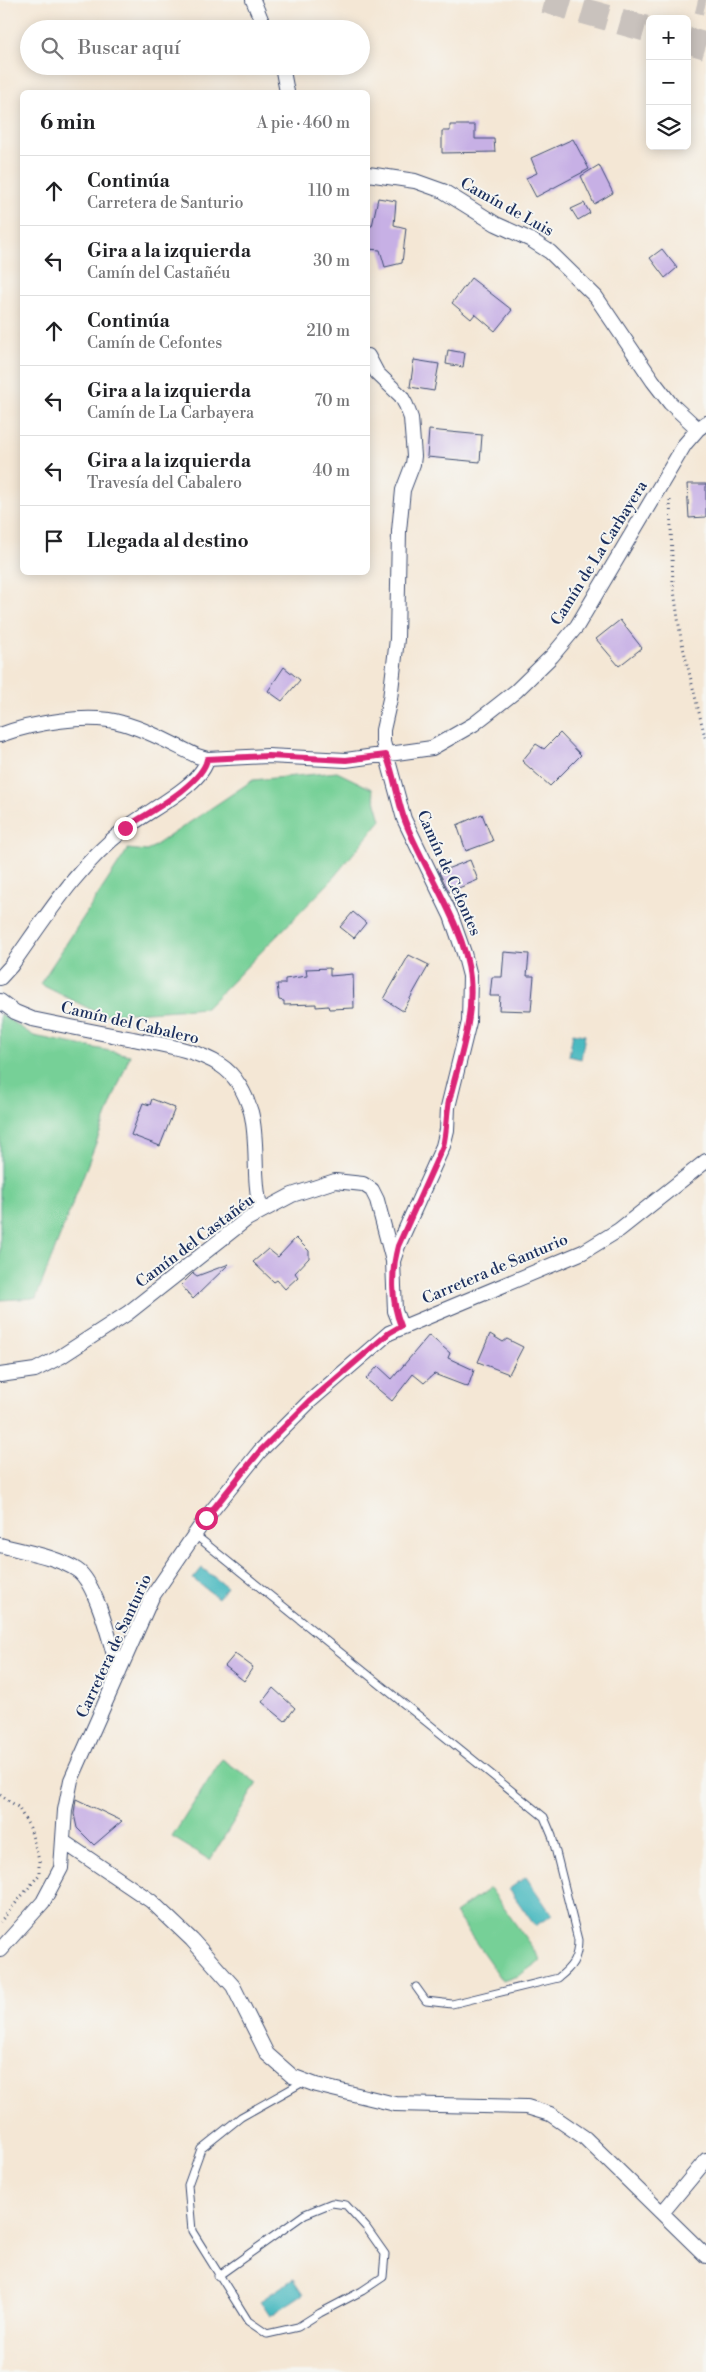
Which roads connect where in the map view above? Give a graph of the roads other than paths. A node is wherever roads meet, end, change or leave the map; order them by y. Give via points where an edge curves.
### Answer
1 (252, 0) edge
2 (261, 20) edge
3 (284, 75) edge
4 (287, 90) edge
5 (370, 174) edge
6 (370, 360) edge
7 (702, 426) edge
8 (0, 735) edge
9 (386, 755) junction
10 (207, 759) junction
11 (0, 978) edge
12 (0, 1001) edge
13 (706, 1161) edge
14 (261, 1210) junction
15 (393, 1261) junction
16 (401, 1326) junction
17 (0, 1375) edge
18 (194, 1534) junction
19 (0, 1545) edge
20 (119, 1673) junction
21 (64, 1842) junction
22 (0, 1950) edge
23 (416, 1987) dead end
24 (305, 2081) junction
25 (706, 2160) edge
26 (662, 2213) junction
27 (706, 2256) edge
28 (218, 2276) junction

1 - 2 street
3 - 4 street
5 - 7 street, Camín de Luis via 415,181 443,191 550,252 596,297 670,403
6 - 9 street, Camín de Cefontes via 377,373 406,404 411,418 414,456 403,490 399,531 397,639 383,730
7 - 9 street, Camín de La Carbayera via 685,444 577,626 552,656 516,691 450,739 432,748
8 - 10 street, Camín de La Carbayera via 54,722 101,718 143,730
9 - 10 street, Camín de La Carbayera via 346,760 268,756
9 - 15 street, Camín de Cefontes via 404,819 451,916 464,953 470,976 471,1001 465,1044 448,1106 443,1146
10 - 11 street via 206,766 185,788 125,828 86,864
12 - 14 street, Camín del Cabalero via 32,1019 168,1046 221,1066 243,1092 251,1113
13 - 16 street, Carretera de Santurio via 620,1230 583,1252
14 - 15 street, Camín del Castañéu via 320,1184 347,1180 363,1184 372,1190 377,1200
14 - 17 street, Camín del Castañéu via 128,1313 68,1352 35,1370
15 - 16 street, Camín del Castañéu via 395,1311
16 - 18 street, Carretera de Santurio via 309,1402 260,1451
18 - 20 street, Carretera de Santurio via 152,1597
18 - 23 lane via 544,1817 552,1836 578,1940 578,1955 570,1968 558,1978 452,2004 426,2001
19 - 20 street via 57,1560 78,1571 92,1588
20 - 21 street, Carretera de Santurio via 71,1780 65,1810
21 - 22 street, Carretera de Santurio via 61,1868 43,1902
21 - 24 street via 151,1901 192,1940 233,1986 267,2054 292,2076
24 - 26 street via 395,2104 527,2107 550,2114 585,2138
24 - 28 lane via 241,2117 201,2149 188,2185 192,2231
25 - 26 street
26 - 27 street
28 - 28 lane via 248,2321 267,2334 298,2327 383,2277 385,2254 346,2205 332,2203 305,2214

